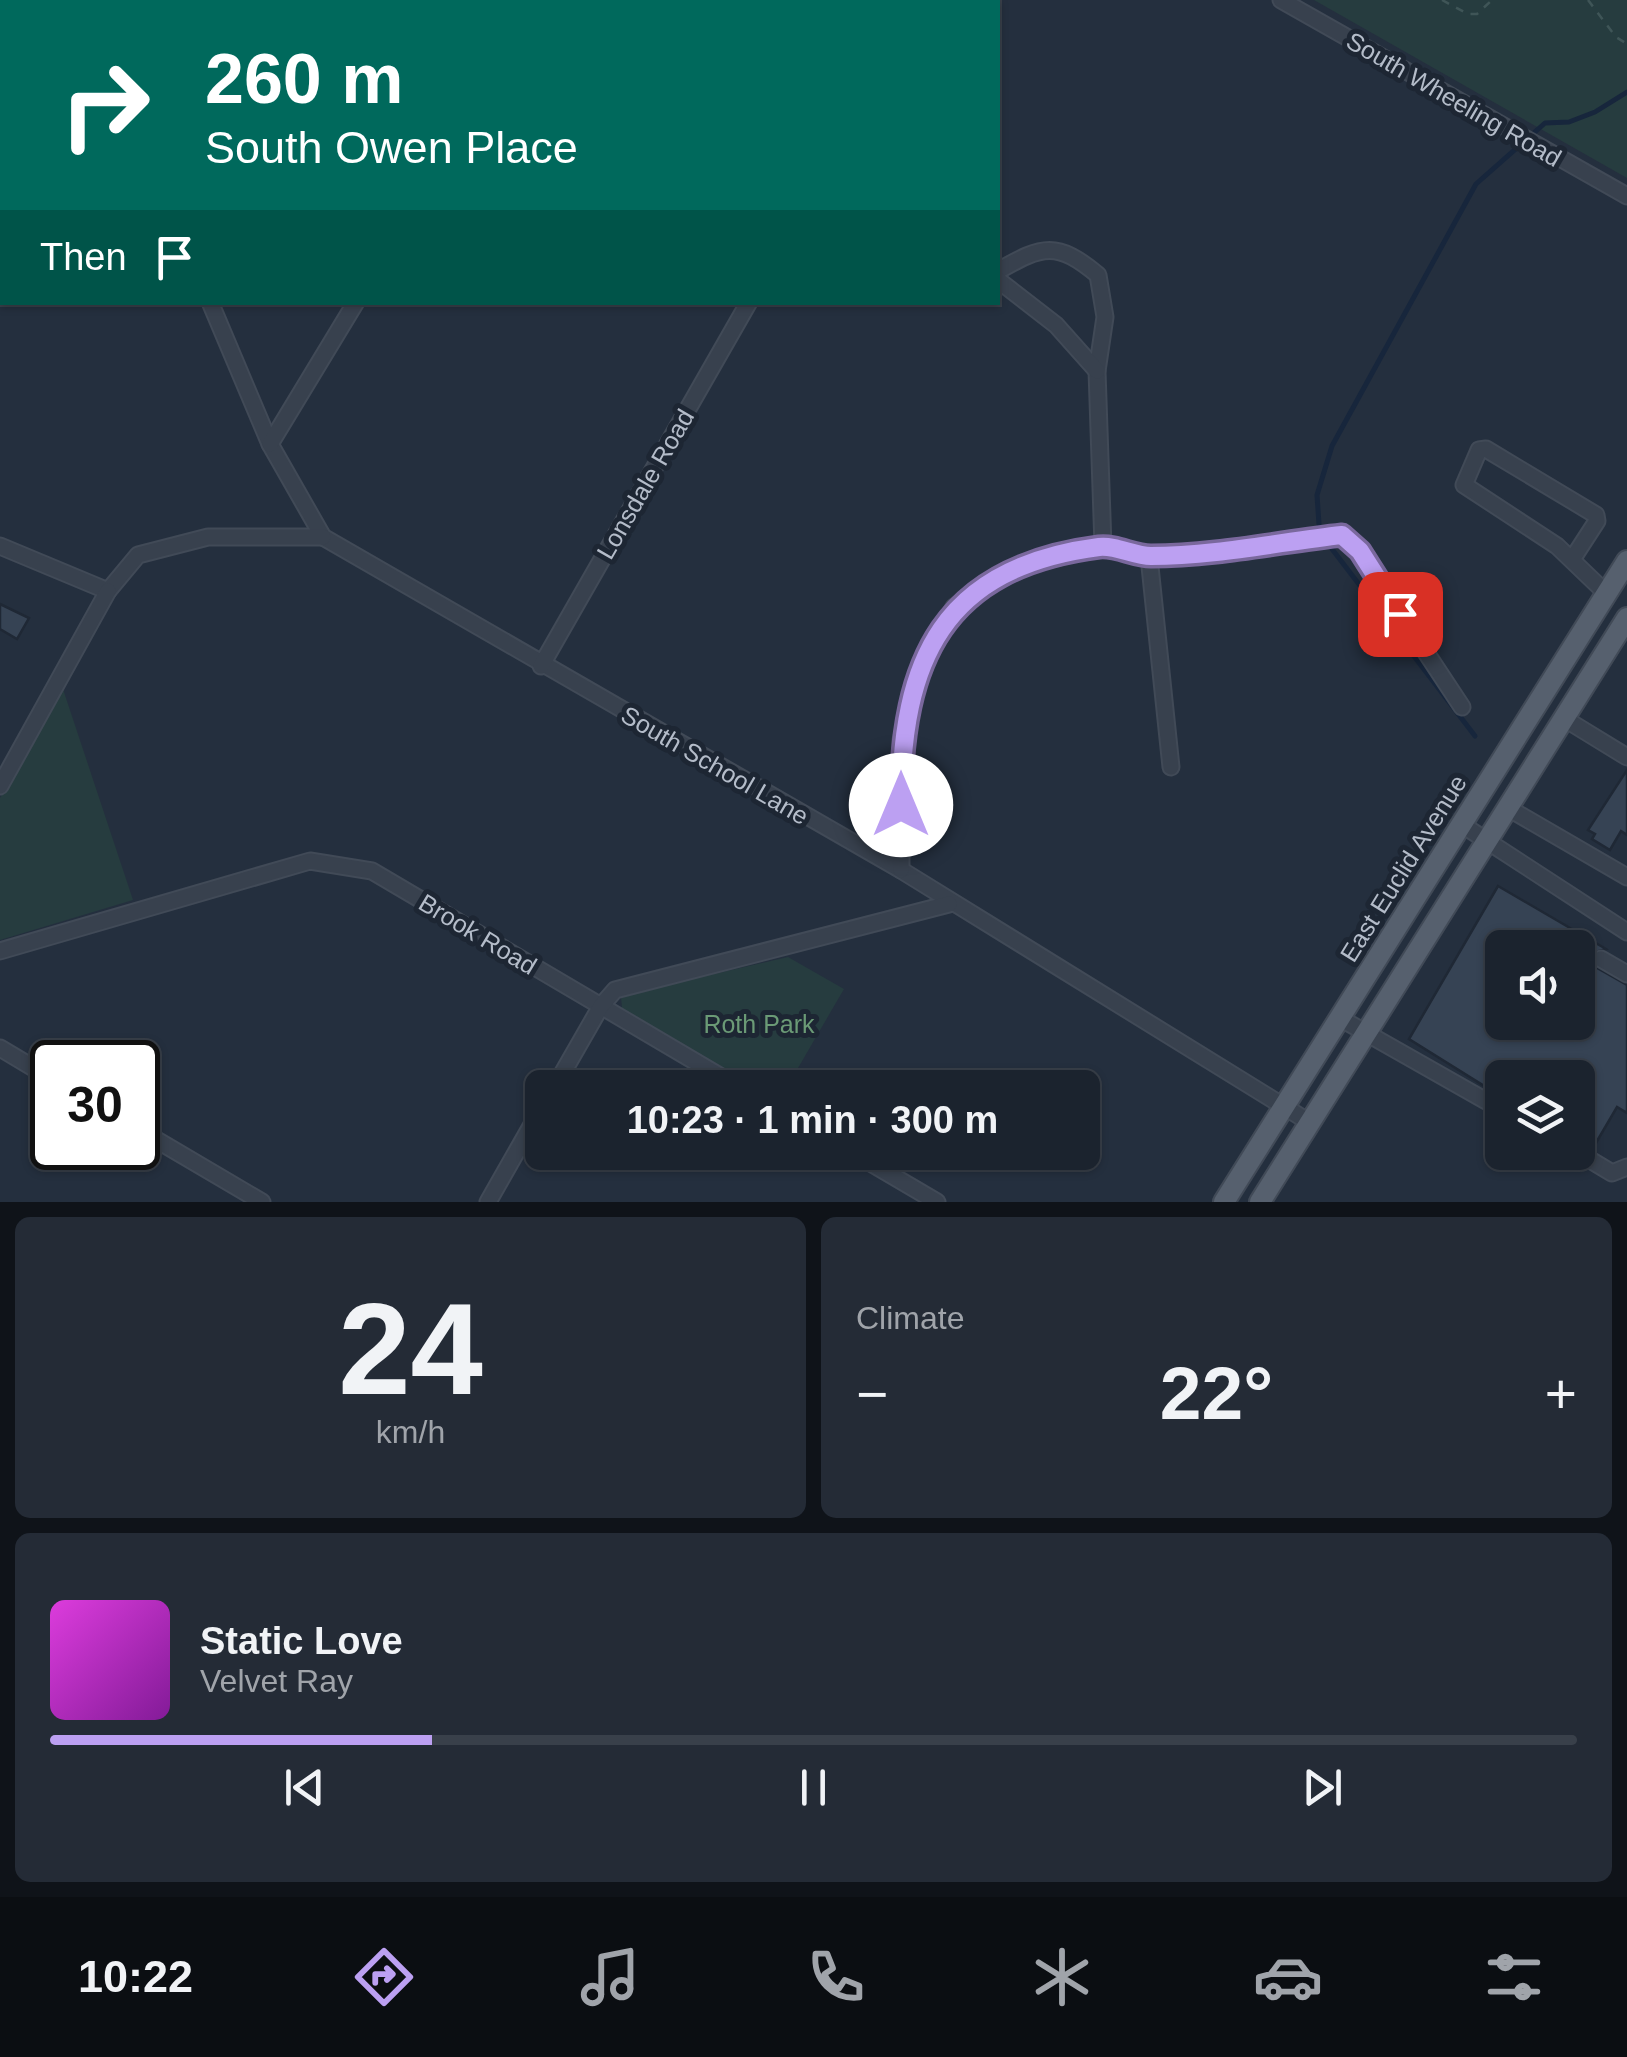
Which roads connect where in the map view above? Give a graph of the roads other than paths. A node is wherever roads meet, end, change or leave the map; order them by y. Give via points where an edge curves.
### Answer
1 (1282, 0) edge
2 (1627, 196) edge
3 (1000, 270) edge
4 (1000, 282) edge
5 (211, 305) edge
6 (354, 305) edge
7 (747, 305) edge
8 (1097, 371) junction
9 (270, 444) junction
10 (324, 538) junction
11 (0, 546) edge
12 (1102, 546) junction
13 (1149, 556) junction
14 (1573, 558) junction
15 (1627, 562) edge
16 (108, 590) junction
17 (1607, 594) junction
18 (1627, 618) edge
19 (541, 666) junction
20 (1462, 708) dead end
21 (1566, 719) junction
22 (1627, 757) edge
23 (1171, 767) dead end
24 (0, 786) edge
25 (1508, 808) junction
26 (1460, 824) junction
27 (1487, 841) junction
28 (901, 870) junction
29 (1627, 878) edge
30 (949, 904) junction
31 (1627, 932) edge
32 (0, 950) edge
33 (1601, 959) dead end
34 (1627, 974) edge
35 (600, 1006) junction
36 (1338, 1017) junction
37 (1365, 1034) junction
38 (0, 1048) edge
39 (30, 1066) edge
40 (564, 1070) edge
41 (709, 1070) edge
42 (1485, 1101) edge
43 (1282, 1106) junction
44 (1309, 1122) junction
45 (525, 1137) edge
46 (160, 1142) edge
47 (1595, 1163) edge
48 (1627, 1167) edge
49 (883, 1170) edge
50 (262, 1202) edge
51 (488, 1202) edge
52 (938, 1202) edge
53 (1224, 1202) edge
54 (1260, 1202) edge

1 - 2 street, South Wheeling Road
3 - 8 street via 1034,250 1069,251 1098,275 1104,317
4 - 8 street via 1056,325
5 - 9 street
6 - 9 street
7 - 19 street, Lonsdale Road
8 - 12 street
9 - 10 street
10 - 16 street via 208,537 138,556
10 - 19 street, South School Lane
11 - 16 street
12 - 13 street
12 - 28 street via 1008,570 954,607 918,674 901,740
13 - 20 street via 1342,535 1360,551
13 - 23 street
14 - 14 street via 1464,484 1480,450 1596,514
14 - 17 street
15 - 17 main road, East Euclid Avenue
16 - 24 street
17 - 26 main road, East Euclid Avenue
18 - 21 main road
19 - 28 street, South School Lane
21 - 22 street
21 - 25 main road
25 - 27 main road
25 - 29 street
26 - 27 street
26 - 36 main road, East Euclid Avenue
27 - 31 street
27 - 37 main road
28 - 30 street, South School Lane
30 - 35 street via 625,986
30 - 43 street, South School Lane
32 - 35 street, Brook Road via 310,861 372,871
33 - 34 street
35 - 40 street
35 - 41 street, Brook Road
36 - 37 street
36 - 43 main road, East Euclid Avenue
37 - 42 street
37 - 44 main road
38 - 39 street
43 - 44 street, South School Lane
43 - 53 main road, East Euclid Avenue
44 - 54 main road
45 - 51 street
46 - 50 street
47 - 48 street via 1612,1173
49 - 52 street

